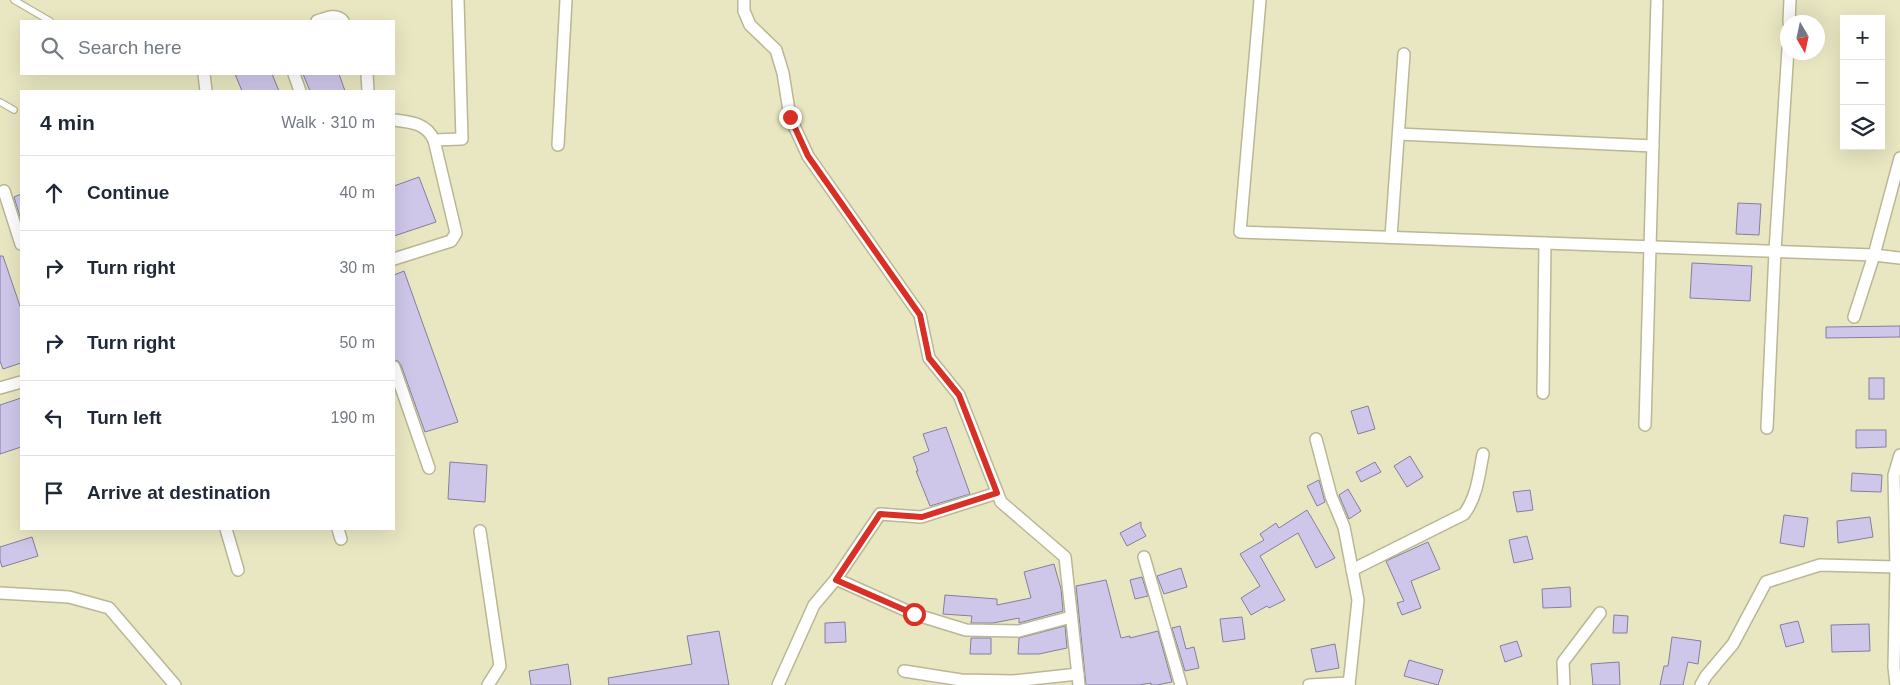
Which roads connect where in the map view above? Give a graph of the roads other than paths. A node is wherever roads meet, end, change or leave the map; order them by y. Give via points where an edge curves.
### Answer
1 (14, 0) edge
2 (458, 0) edge
3 (566, 0) edge
4 (744, 0) edge
5 (1260, 0) edge
6 (1657, 0) edge
7 (1790, 0) edge
8 (1789, 15) edge
9 (48, 20) edge
10 (322, 20) edge
11 (342, 20) edge
12 (1404, 54) dead end
13 (1787, 60) edge
14 (204, 75) edge
15 (294, 75) edge
16 (367, 75) edge
17 (206, 90) edge
18 (300, 90) edge
19 (368, 90) edge
20 (0, 102) edge
21 (14, 110) dead end
22 (395, 120) edge
23 (1399, 134) junction
24 (434, 140) junction
25 (558, 145) dead end
26 (1653, 146) junction
27 (1900, 158) edge
28 (4, 191) dead end
29 (1391, 237) junction
30 (20, 241) edge
31 (1546, 243) junction
32 (1650, 247) junction
33 (1775, 251) junction
34 (1874, 255) junction
35 (1900, 258) edge
36 (395, 259) edge
37 (1854, 317) dead end
38 (395, 370) edge
39 (20, 382) edge
40 (0, 388) edge
41 (1543, 393) dead end
42 (1644, 425) dead end
43 (1768, 428) dead end
44 (1316, 439) dead end
45 (1483, 454) dead end
46 (1900, 455) edge
47 (429, 468) dead end
48 (997, 493) junction
49 (226, 530) edge
50 (480, 531) dead end
51 (1144, 557) dead end
52 (1896, 568) junction
53 (238, 570) dead end
54 (1352, 570) junction
55 (836, 580) junction
56 (0, 593) edge
57 (1600, 614) dead end
58 (1071, 617) junction
59 (904, 671) dead end
60 (1078, 679) edge
61 (1349, 684) edge
62 (175, 685) edge
63 (488, 685) edge
64 (778, 685) edge
65 (1181, 685) edge
66 (1309, 685) edge
67 (1564, 685) edge
68 (1700, 685) edge
69 (1896, 685) edge

1 - 9 lane
2 - 24 street via 462,139
3 - 25 street
4 - 48 street via 744,11 750,25 776,50 790,117 808,156 920,315 929,358 959,395
5 - 29 street via 1240,232
6 - 26 street
7 - 8 street
10 - 11 street via 335,17
12 - 23 street
13 - 33 street
14 - 17 street
15 - 18 street
16 - 19 street
20 - 21 lane
22 - 24 street via 416,123 430,131
23 - 26 street
23 - 29 street
24 - 36 street via 456,233 451,241
26 - 32 street
27 - 34 street
28 - 30 street
29 - 31 street
31 - 32 street
31 - 41 street
32 - 33 street
32 - 42 street
33 - 34 street
33 - 43 street
34 - 35 street
34 - 37 street
38 - 47 street
39 - 40 street
44 - 54 street via 1344,528
45 - 54 street via 1474,496 1464,514
46 - 52 street via 1894,475
48 - 55 street via 922,517 880,514
48 - 58 street via 1001,502 1065,557
49 - 53 street
50 - 63 street via 500,666
51 - 65 street
52 - 68 street via 1820,565 1766,582 1733,644
52 - 69 street
54 - 61 street via 1358,600
55 - 58 street via 914,614 966,630 1019,631
55 - 64 street via 814,605
56 - 62 street via 69,598 109,608
57 - 67 street via 1563,662
58 - 60 street
59 - 60 street via 961,680
61 - 66 street

